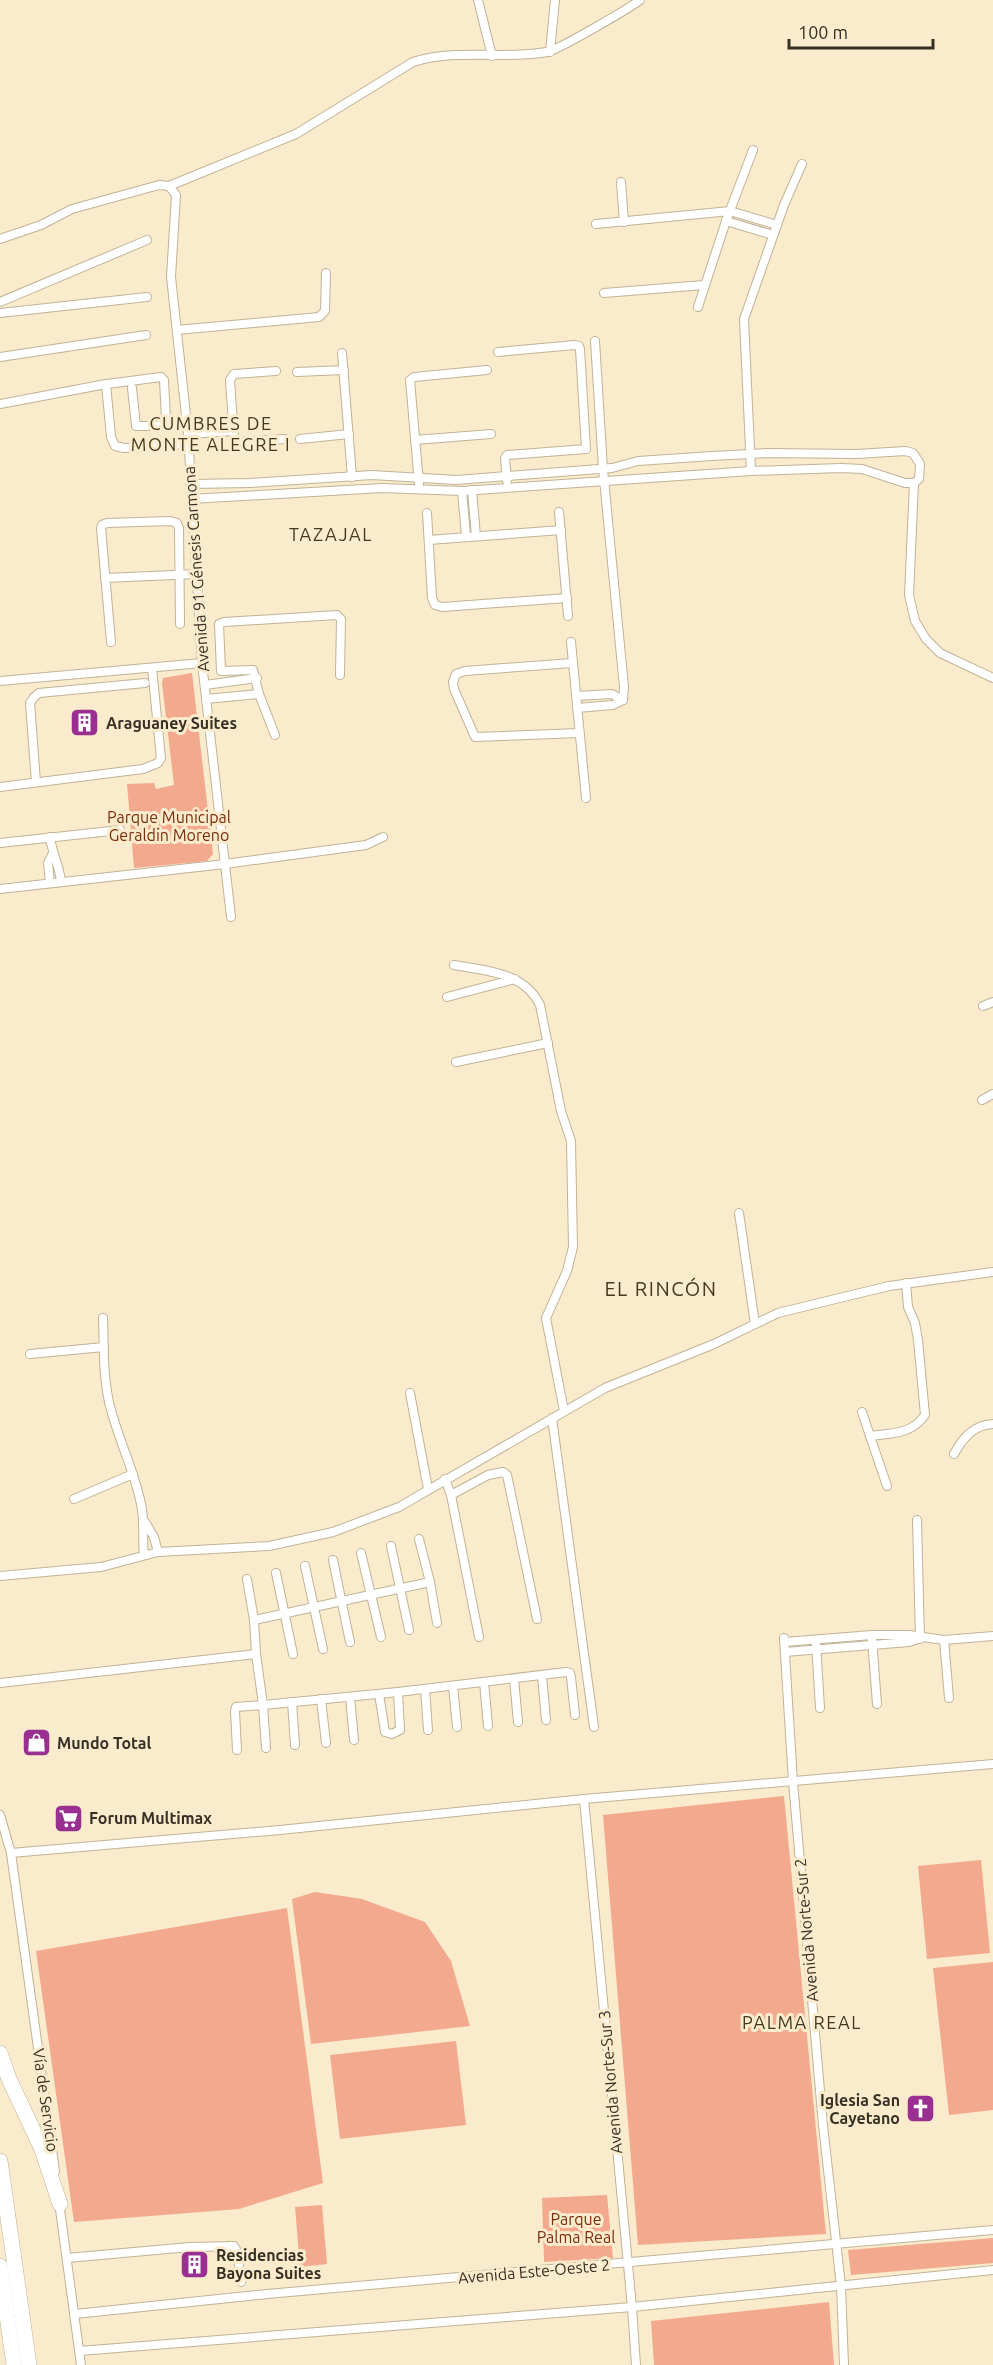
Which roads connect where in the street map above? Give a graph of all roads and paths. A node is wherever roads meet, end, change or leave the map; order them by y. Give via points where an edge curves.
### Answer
1 (478, 0) edge
2 (555, 0) edge
3 (640, 0) edge
4 (550, 52) junction
5 (492, 56) junction
6 (753, 150) dead end
7 (802, 164) dead end
8 (621, 182) dead end
9 (169, 186) junction
10 (730, 210) junction
11 (726, 221) junction
12 (624, 222) junction
13 (596, 224) dead end
14 (777, 225) junction
15 (773, 235) junction
16 (0, 239) edge
17 (147, 240) dead end
18 (326, 273) dead end
19 (704, 285) junction
20 (604, 293) dead end
21 (147, 297) dead end
22 (0, 302) edge
23 (698, 307) dead end
24 (0, 313) edge
25 (177, 330) junction
26 (146, 335) dead end
27 (595, 341) dead end
28 (498, 352) dead end
29 (342, 353) dead end
30 (0, 357) edge
31 (344, 369) junction
32 (487, 370) dead end
33 (276, 371) dead end
34 (297, 372) dead end
35 (107, 384) dead end
36 (132, 388) dead end
37 (0, 404) edge
38 (234, 431) junction
39 (349, 434) junction
40 (491, 434) dead end
41 (188, 439) junction
42 (285, 439) dead end
43 (300, 439) dead end
44 (415, 440) junction
45 (750, 453) junction
46 (603, 469) junction
47 (751, 471) junction
48 (352, 477) junction
49 (507, 477) junction
50 (418, 479) junction
51 (605, 481) junction
52 (914, 483) junction
53 (190, 484) junction
54 (508, 488) junction
55 (420, 490) junction
56 (472, 490) junction
57 (462, 491) junction
58 (191, 499) junction
59 (559, 512) dead end
60 (427, 513) dead end
61 (561, 530) junction
62 (476, 536) junction
63 (466, 537) junction
64 (429, 540) junction
65 (179, 574) junction
66 (196, 574) junction
67 (105, 578) junction
68 (567, 598) junction
69 (568, 616) dead end
70 (180, 624) dead end
71 (111, 642) dead end
72 (571, 642) dead end
73 (202, 663) junction
74 (572, 663) junction
75 (152, 668) junction
76 (340, 675) dead end
77 (257, 678) junction
78 (993, 678) edge
79 (0, 681) edge
80 (145, 683) dead end
81 (205, 685) junction
82 (259, 694) junction
83 (576, 696) junction
84 (206, 699) junction
85 (622, 700) junction
86 (577, 708) junction
87 (579, 733) junction
88 (275, 735) dead end
89 (36, 782) junction
90 (0, 787) edge
91 (586, 798) dead end
92 (120, 830) dead end
93 (50, 837) junction
94 (383, 837) dead end
95 (0, 843) edge
96 (52, 855) junction
97 (225, 864) junction
98 (61, 881) junction
99 (50, 883) junction
100 (0, 889) edge
101 (231, 917) dead end
102 (454, 965) dead end
103 (515, 978) junction
104 (447, 997) dead end
105 (993, 1002) edge
106 (984, 1006) dead end
107 (548, 1042) junction
108 (456, 1062) dead end
109 (993, 1094) edge
110 (982, 1100) dead end
111 (740, 1213) dead end
112 (993, 1272) edge
113 (906, 1283) junction
114 (103, 1318) dead end
115 (755, 1324) junction
116 (104, 1347) junction
117 (30, 1354) dead end
118 (410, 1393) dead end
119 (564, 1411) junction
120 (862, 1412) dead end
121 (552, 1418) junction
122 (993, 1424) edge
123 (870, 1436) junction
124 (954, 1454) dead end
125 (133, 1474) junction
126 (446, 1479) junction
127 (887, 1486) dead end
128 (428, 1490) junction
129 (451, 1496) junction
130 (74, 1499) dead end
131 (917, 1520) dead end
132 (144, 1521) junction
133 (418, 1539) dead end
134 (391, 1546) dead end
135 (158, 1552) junction
136 (361, 1553) dead end
137 (144, 1555) junction
138 (333, 1560) dead end
139 (304, 1566) dead end
140 (276, 1573) dead end
141 (0, 1576) edge
142 (246, 1579) dead end
143 (430, 1582) junction
144 (401, 1588) junction
145 (371, 1594) junction
146 (342, 1602) junction
147 (314, 1608) junction
148 (285, 1614) junction
149 (537, 1618) dead end
150 (254, 1620) junction
151 (437, 1623) dead end
152 (409, 1630) dead end
153 (993, 1636) edge
154 (381, 1637) dead end
155 (479, 1637) dead end
156 (872, 1639) junction
157 (920, 1639) junction
158 (945, 1640) junction
159 (350, 1642) dead end
160 (816, 1644) junction
161 (323, 1649) dead end
162 (785, 1652) junction
163 (256, 1653) junction
164 (293, 1654) dead end
165 (542, 1676) junction
166 (513, 1679) junction
167 (484, 1682) junction
168 (0, 1683) edge
169 (453, 1686) junction
170 (425, 1689) junction
171 (398, 1692) junction
172 (379, 1694) junction
173 (350, 1697) junction
174 (949, 1698) dead end
175 (321, 1699) junction
176 (292, 1702) junction
177 (877, 1704) dead end
178 (262, 1705) junction
179 (820, 1708) dead end
180 (575, 1715) dead end
181 (546, 1720) dead end
182 (518, 1722) dead end
183 (488, 1726) dead end
184 (457, 1727) dead end
185 (594, 1727) dead end
186 (428, 1730) dead end
187 (354, 1740) dead end
188 (326, 1743) dead end
189 (295, 1745) dead end
190 (266, 1748) dead end
191 (237, 1750) dead end
192 (993, 1764) edge
193 (793, 1782) junction
194 (584, 1799) junction
195 (0, 1815) edge
196 (0, 1840) edge
197 (11, 1853) junction
198 (0, 2053) edge
199 (0, 2161) edge
200 (60, 2204) junction
201 (993, 2230) edge
202 (836, 2246) junction
203 (67, 2258) junction
204 (627, 2263) junction
205 (0, 2266) edge
206 (993, 2270) edge
207 (241, 2282) dead end
208 (841, 2286) junction
209 (632, 2307) junction
210 (75, 2314) junction
211 (79, 2351) junction
212 (14, 2365) edge
213 (29, 2365) edge
214 (81, 2365) edge
215 (636, 2365) edge
216 (844, 2365) edge

1 - 5 street
2 - 4 street
3 - 4 street
4 - 5 street
5 - 9 street via 444,55 413,62 296,134
6 - 10 street
7 - 14 street
8 - 12 street
9 - 16 street via 159,185 72,209
9 - 25 street, Avenida 91 Génesis Carmona via 176,195 171,278
10 - 11 street
10 - 12 street
10 - 14 street
11 - 15 street
11 - 19 street
12 - 13 street
14 - 15 street
15 - 45 street via 744,319
17 - 22 street
18 - 25 street via 325,311 319,317
19 - 20 street
19 - 23 street
21 - 24 street
25 - 41 street, Avenida 91 Génesis Carmona
26 - 30 street
27 - 46 street
28 - 49 street via 575,345 580,350 586,449 507,455
29 - 31 street
31 - 34 street
31 - 39 street
32 - 44 street via 410,380
33 - 38 street via 234,374 230,380
35 - 36 street via 161,376 166,423 163,426 136,426
37 - 41 street via 106,384 115,446
38 - 41 street
38 - 42 street via 235,442
39 - 43 street
39 - 48 street
40 - 44 street
41 - 53 street, Avenida 91 Génesis Carmona
44 - 50 street
45 - 46 street via 638,461
45 - 47 street
45 - 52 street via 905,451 913,453 920,464 919,479
46 - 49 street
46 - 51 street
47 - 51 street
47 - 52 street via 851,468
48 - 50 street
48 - 53 street
49 - 50 street
49 - 54 street
50 - 55 street
51 - 54 street
51 - 85 street via 624,687
52 - 78 street via 909,595 915,621 940,653
53 - 58 street, Avenida 91 Génesis Carmona
54 - 56 street
55 - 57 street
55 - 58 street via 382,488
56 - 57 street
56 - 62 street
57 - 63 street
58 - 66 street, Avenida 91 Génesis Carmona
59 - 61 street
60 - 64 street
61 - 62 street
61 - 68 street
62 - 63 street
63 - 64 street
64 - 68 street via 435,605
65 - 66 street
65 - 67 street
65 - 67 street via 177,523 107,523 101,528
65 - 70 street
66 - 73 street, Avenida 91 Génesis Carmona
67 - 71 street
68 - 69 street
72 - 74 street
73 - 75 street
73 - 81 street, Avenida 91 Génesis Carmona
74 - 83 street
74 - 87 street via 465,671 456,674 453,682 475,737
75 - 79 street
75 - 89 street via 161,758 158,763 143,769
76 - 77 street via 341,619 337,615 219,624 221,671 253,670
77 - 81 street
77 - 82 street
80 - 89 street via 39,693 34,697 30,703
81 - 84 street, Avenida 91 Génesis Carmona
82 - 84 street
82 - 88 street
83 - 85 street via 612,694
83 - 86 street
84 - 97 street, Avenida 91 Génesis Carmona
85 - 86 street via 613,705
86 - 87 street
87 - 91 street
89 - 90 street
92 - 93 street
93 - 95 street
93 - 96 street
94 - 97 street via 366,845
96 - 98 street
96 - 99 street via 48,863
97 - 98 street
97 - 101 street, Avenida 91 Génesis Carmona
98 - 99 street
99 - 100 street
102 - 103 street
103 - 104 street
103 - 107 street via 540,1005
105 - 106 street
107 - 108 street
107 - 119 street via 571,1141 573,1247 546,1318
109 - 110 street
111 - 115 street
112 - 113 street
113 - 115 street via 806,1305
113 - 123 street via 918,1340 925,1415 904,1432
114 - 116 street
115 - 119 street via 605,1388
116 - 117 street
116 - 125 street via 109,1403
118 - 128 street
119 - 121 street
120 - 123 street
121 - 126 street
121 - 185 street
122 - 124 street via 977,1427
123 - 127 street
125 - 130 street
125 - 132 street
126 - 128 street
126 - 129 street
128 - 135 street via 399,1507 333,1532 269,1546
129 - 149 street via 488,1475 507,1475
129 - 155 street
131 - 157 street
132 - 135 street
132 - 137 street
133 - 143 street
134 - 144 street
135 - 137 street
136 - 145 street
137 - 141 street via 101,1567
138 - 146 street
139 - 147 street
140 - 148 street
142 - 150 street
143 - 144 street
143 - 151 street
144 - 145 street
144 - 152 street
145 - 146 street
145 - 154 street
146 - 147 street
146 - 159 street
147 - 148 street
147 - 161 street
148 - 150 street
148 - 164 street
150 - 163 street
153 - 158 street
156 - 157 street
156 - 160 street
156 - 177 street
157 - 158 street
158 - 174 street
160 - 162 street
160 - 162 street, Avenida Norte-Sur 2 via 784,1640
160 - 179 street
162 - 193 street, Avenida Norte-Sur 2
163 - 168 street
163 - 178 street
165 - 166 street
165 - 180 street via 570,1673
165 - 181 street
166 - 167 street
166 - 182 street
167 - 169 street
167 - 183 street
169 - 170 street
169 - 184 street
170 - 171 street
170 - 186 street
171 - 172 street
171 - 172 street via 400,1730 392,1734 385,1731
172 - 173 street
173 - 175 street
173 - 187 street
175 - 176 street
175 - 188 street
176 - 178 street
176 - 189 street
178 - 190 street
178 - 191 street via 236,1707
192 - 193 street
193 - 194 street
193 - 202 street, Avenida Norte-Sur 2
194 - 197 street
194 - 204 street, Avenida Norte-Sur 3
195 - 197 street, Vía de Servicio
196 - 197 street
197 - 200 street, Vía de Servicio
198 - 200 highway via 41,2147
199 - 213 highway
200 - 203 street, Vía de Servicio
201 - 202 street, Avenida Este-Oeste 2
202 - 204 street, Avenida Este-Oeste 2
202 - 208 street, Avenida Norte-Sur 2
203 - 207 street via 234,2246
203 - 210 street, Vía de Servicio
204 - 209 street, Avenida Norte-Sur 3
204 - 210 street, Avenida Este-Oeste 2
205 - 212 highway
206 - 208 street
208 - 209 street
208 - 216 street, Avenida Norte-Sur 2
209 - 211 street
209 - 215 street, Avenida Norte-Sur 3
210 - 211 street, Vía de Servicio
211 - 214 street, Vía de Servicio

